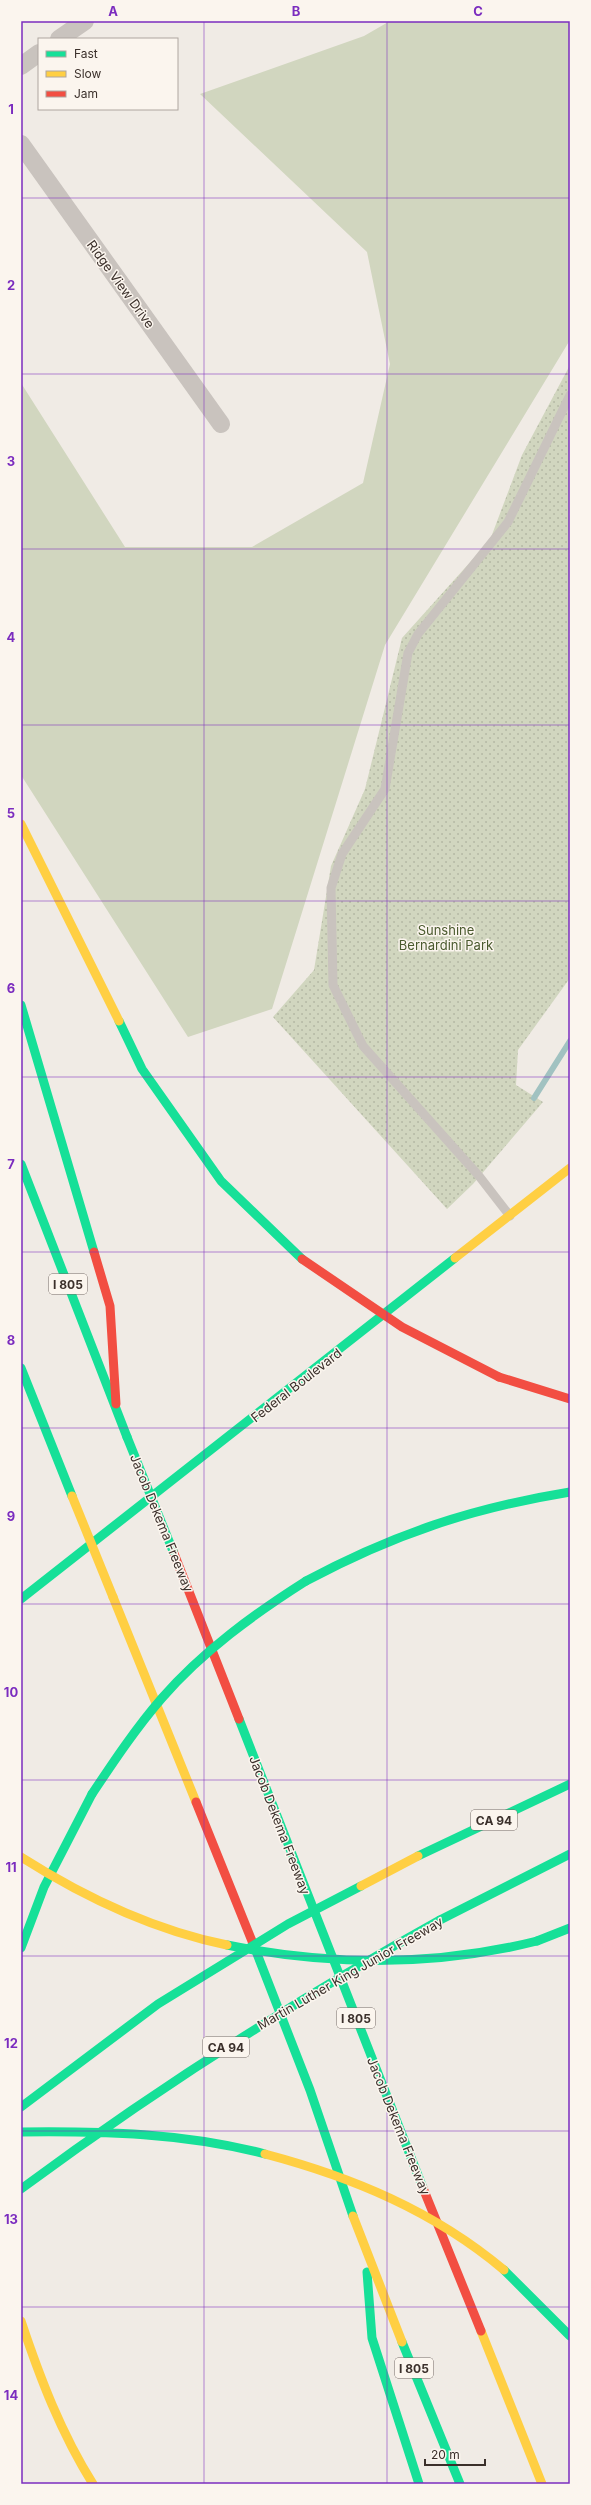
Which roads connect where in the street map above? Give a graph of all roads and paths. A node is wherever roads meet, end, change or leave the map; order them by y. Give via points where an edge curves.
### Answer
1 (85, 21) edge
2 (60, 38) edge
3 (38, 54) edge
4 (21, 66) edge
5 (21, 144) edge
6 (570, 395) edge
7 (222, 424) dead end
8 (21, 824) edge
9 (21, 1005) edge
10 (21, 1164) edge
11 (570, 1168) edge
12 (510, 1216) junction
13 (21, 1368) edge
14 (570, 1399) edge
15 (116, 1404) junction
16 (570, 1492) edge
17 (21, 1599) edge
18 (570, 1784) edge
19 (570, 1854) edge
20 (21, 1857) edge
21 (570, 1928) edge
22 (21, 1948) edge
23 (21, 2107) edge
24 (21, 2132) edge
25 (21, 2189) edge
26 (366, 2252) junction
27 (21, 2321) edge
28 (570, 2336) edge
29 (93, 2484) edge
30 (419, 2484) edge
31 (460, 2484) edge
32 (542, 2484) edge

1 - 2 street
3 - 4 street
5 - 7 street, Ridge View Drive
6 - 12 lane via 508,522 418,634 408,654 385,789 342,854 331,888 333,985 363,1046 479,1176
8 - 14 main road, bridge via 95,969 142,1069 221,1181 302,1259 402,1327 498,1377
9 - 15 main road via 110,1306
10 - 15 main road, Jacob Dekema Freeway / I 805
11 - 12 main road, Federal Boulevard
12 - 17 main road, Federal Boulevard
13 - 26 main road, I 805, bridge via 301,2069
15 - 32 main road, Jacob Dekema Freeway / I 805, bridge via 378,2074
16 - 22 main road, bridge via 497,1504 417,1528 344,1560 306,1581 239,1627 202,1658 163,1697 92,1794 44,1887
18 - 23 main road, CA 94, bridge via 418,1856 288,1924 165,2000 102,2044
19 - 25 main road, Martin Luther King Junior Freeway / CA 94, bridge via 380,1952 252,2030 124,2114
20 - 21 main road, bridge via 90,1898 143,1919 194,1936 306,1959 451,1958 537,1941
24 - 28 main road, bridge via 110,2130 167,2136 271,2154 324,2169 415,2210 462,2237 533,2297
26 - 30 main road via 372,2338
26 - 31 main road, I 805
27 - 29 main road via 48,2400 71,2448

